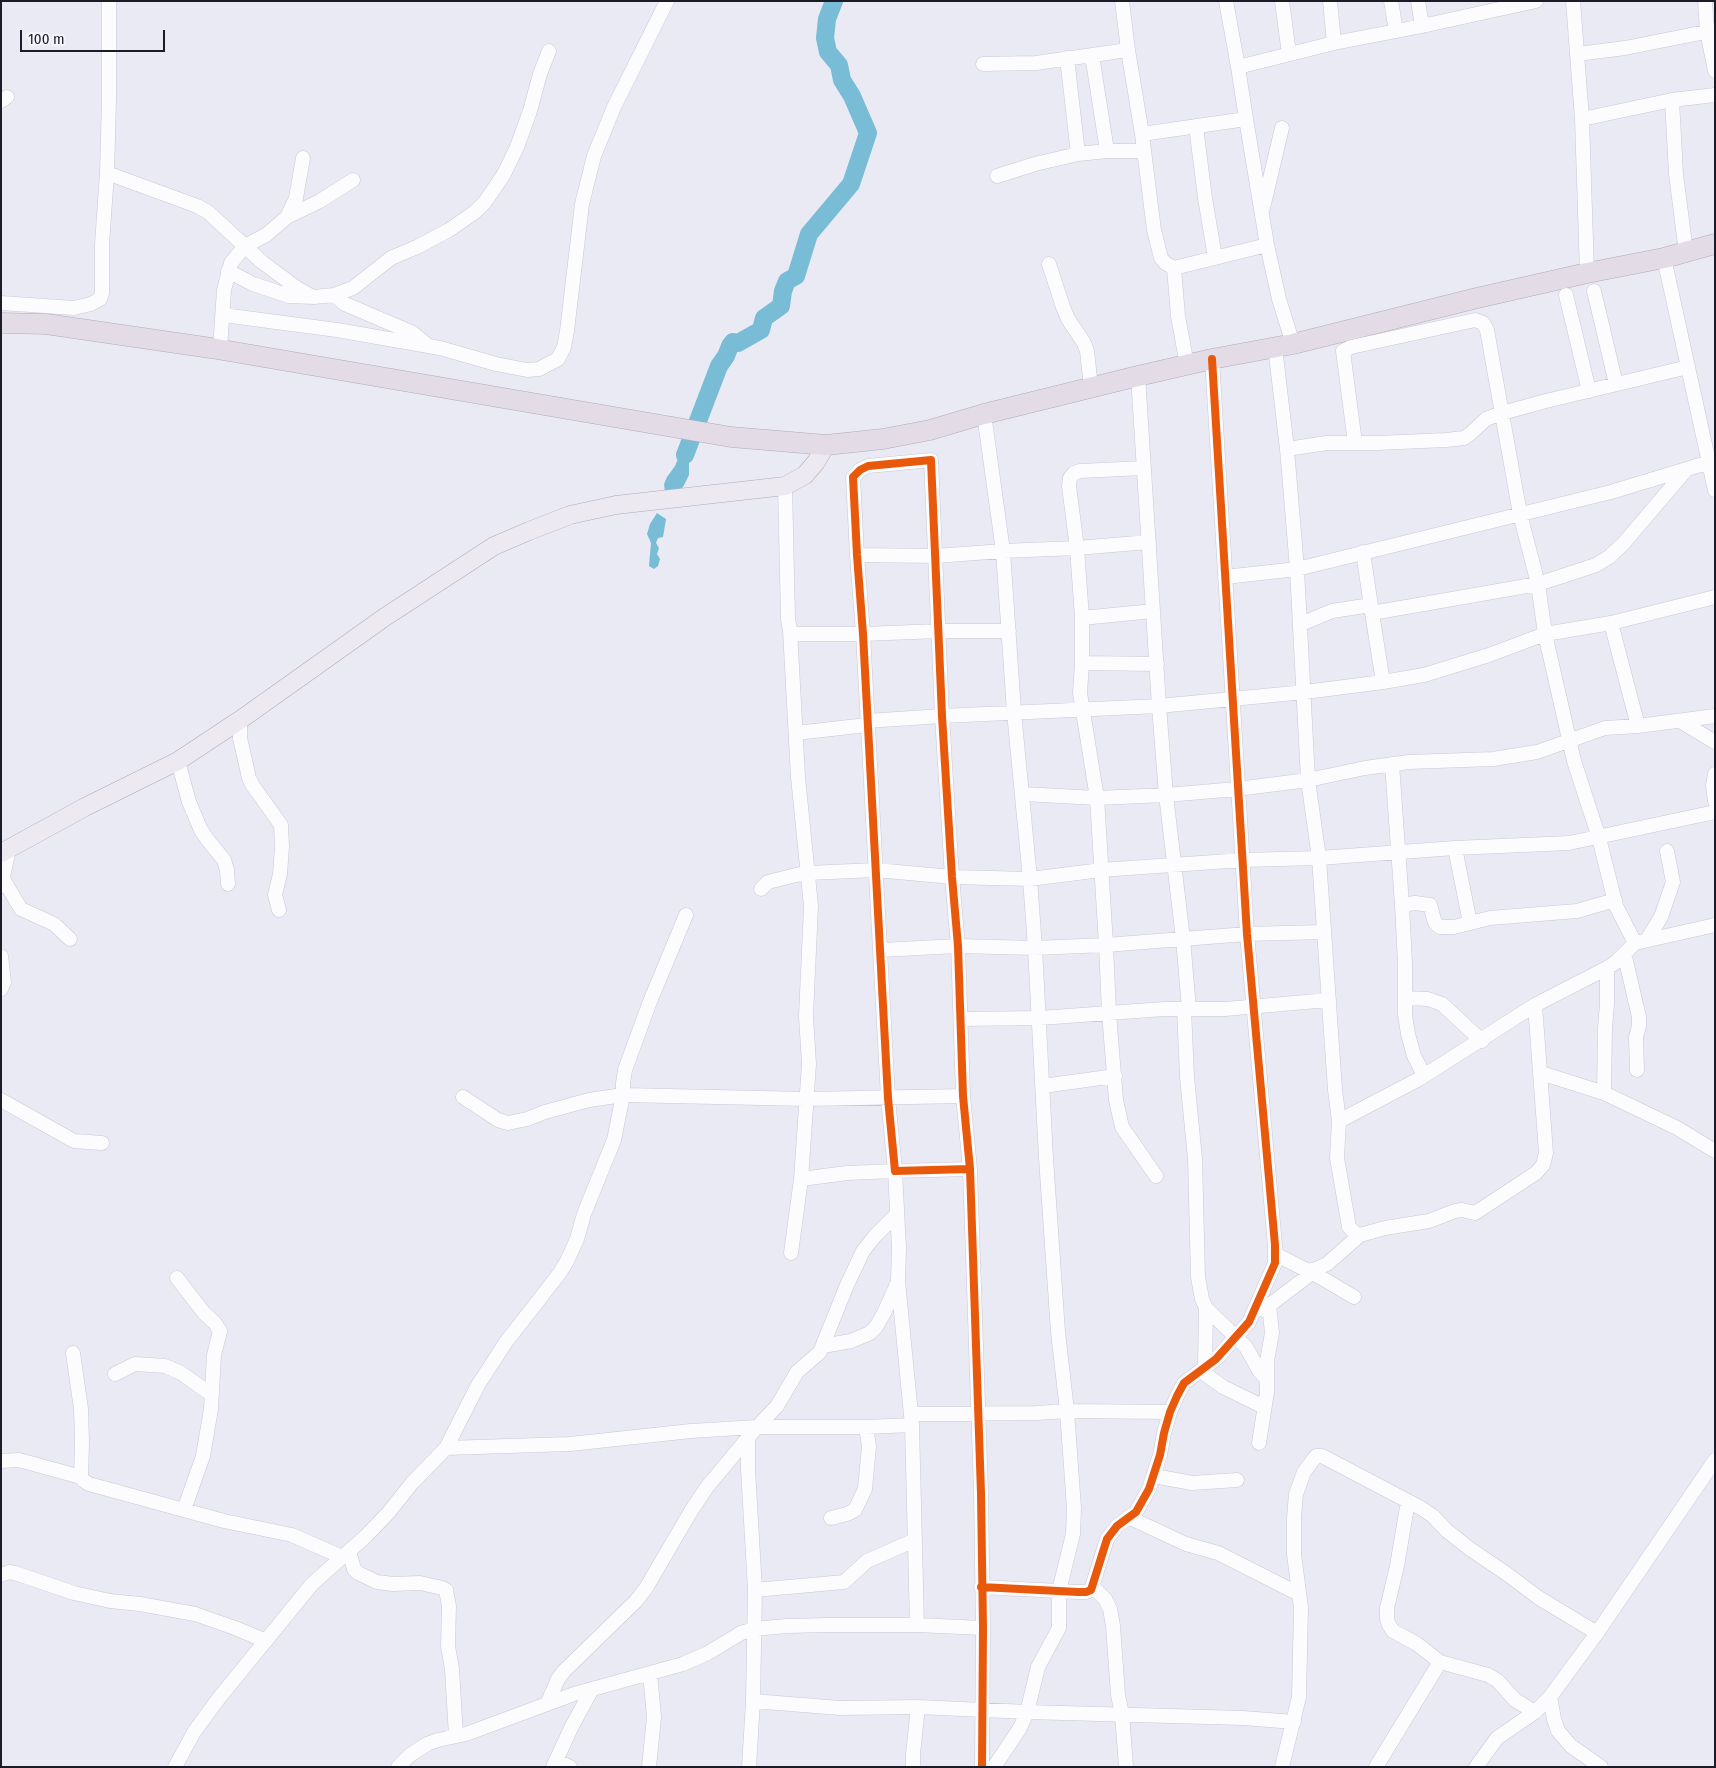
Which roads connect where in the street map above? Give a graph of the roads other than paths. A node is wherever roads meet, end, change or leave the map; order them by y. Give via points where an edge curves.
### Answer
1 (109, 1) edge
2 (667, 1) edge
3 (1122, 1) edge
4 (1226, 1) edge
5 (1282, 1) edge
6 (1330, 1) edge
7 (1391, 1) edge
8 (1418, 1) edge
9 (1574, 1) edge
10 (1705, 1) edge
11 (1532, 2) edge
12 (1422, 26) junction
13 (1396, 31) junction
14 (1711, 31) edge
15 (1334, 43) junction
16 (1128, 50) junction
17 (548, 51) dead end
18 (1289, 54) junction
19 (1578, 54) junction
20 (1092, 55) junction
21 (1067, 58) junction
22 (983, 64) dead end
23 (1238, 67) junction
24 (1715, 71) edge
25 (1715, 94) edge
26 (1672, 100) junction
27 (1582, 119) junction
28 (1246, 120) junction
29 (1196, 126) junction
30 (1282, 128) dead end
31 (1142, 134) junction
32 (1107, 151) junction
33 (1144, 151) junction
34 (1078, 154) junction
35 (303, 158) dead end
36 (107, 173) junction
37 (997, 176) dead end
38 (353, 180) dead end
39 (1262, 213) junction
40 (287, 218) junction
41 (226, 229) junction
42 (1267, 244) junction
43 (1715, 244) edge
44 (245, 246) junction
45 (1686, 252) junction
46 (1216, 257) junction
47 (1664, 258) junction
48 (1049, 264) dead end
49 (230, 267) junction
50 (1174, 268) junction
51 (1591, 282) junction
52 (334, 295) junction
53 (1566, 295) dead end
54 (314, 297) junction
55 (1, 303) edge
56 (223, 315) junction
57 (1, 322) edge
58 (1284, 345) junction
59 (428, 346) junction
60 (220, 349) junction
61 (1212, 359) junction
62 (1187, 365) junction
63 (1688, 367) junction
64 (1138, 376) junction
65 (1616, 384) junction
66 (1091, 387) junction
67 (1589, 391) junction
68 (1502, 413) junction
69 (984, 414) junction
70 (1354, 443) junction
71 (826, 445) junction
72 (1287, 449) junction
73 (1710, 462) junction
74 (1144, 468) junction
75 (1686, 470) junction
76 (785, 486) junction
77 (1715, 490) edge
78 (1520, 514) junction
79 (1149, 542) junction
80 (1077, 548) junction
81 (1003, 550) junction
82 (1363, 552) junction
83 (857, 555) junction
84 (935, 556) junction
85 (1297, 569) junction
86 (1225, 576) junction
87 (1538, 584) junction
88 (1715, 597) edge
89 (1371, 609) junction
90 (1153, 611) junction
91 (1082, 618) junction
92 (1611, 622) junction
93 (1300, 624) junction
94 (790, 630) junction
95 (939, 631) junction
96 (1009, 631) junction
97 (863, 634) junction
98 (1546, 634) junction
99 (1082, 663) junction
100 (1157, 664) junction
101 (1383, 682) junction
102 (1305, 692) junction
103 (1233, 699) junction
104 (1159, 706) junction
105 (1083, 708) junction
106 (1014, 712) junction
107 (942, 716) junction
108 (1715, 716) edge
109 (240, 720) junction
110 (1680, 721) junction
111 (867, 723) junction
112 (1638, 726) junction
113 (1708, 732) edge
114 (796, 733) junction
115 (1570, 740) junction
116 (1715, 742) edge
117 (178, 761) junction
118 (1392, 764) junction
119 (1715, 774) edge
120 (1308, 780) junction
121 (1238, 789) junction
122 (1022, 794) junction
123 (1166, 795) junction
124 (1097, 798) junction
125 (1715, 809) edge
126 (1598, 838) junction
127 (1455, 848) junction
128 (5, 851) edge
129 (1667, 851) dead end
130 (1397, 852) junction
131 (1319, 858) junction
132 (1244, 860) junction
133 (1175, 865) junction
134 (876, 870) junction
135 (1101, 870) junction
136 (808, 874) junction
137 (952, 878) junction
138 (1030, 879) junction
139 (2, 883) edge
140 (228, 884) dead end
141 (761, 889) dead end
142 (1615, 900) junction
143 (1402, 905) junction
144 (279, 910) dead end
145 (686, 915) dead end
146 (1470, 923) junction
147 (1715, 925) edge
148 (1324, 932) junction
149 (1247, 934) junction
150 (70, 939) dead end
151 (1183, 939) junction
152 (1641, 940) junction
153 (1106, 945) junction
154 (958, 946) junction
155 (1035, 948) junction
156 (880, 950) junction
157 (1623, 955) junction
158 (1, 956) edge
159 (1607, 968) junction
160 (1, 989) edge
161 (1405, 998) junction
162 (1329, 1000) junction
163 (1535, 1005) junction
164 (1254, 1006) junction
165 (1187, 1009) junction
166 (1109, 1013) junction
167 (1040, 1018) junction
168 (961, 1019) junction
169 (1482, 1041) junction
170 (1637, 1070) dead end
171 (1541, 1073) junction
172 (1424, 1075) junction
173 (1115, 1076) junction
174 (1043, 1086) junction
175 (1604, 1093) junction
176 (624, 1095) junction
177 (963, 1096) junction
178 (463, 1097) dead end
179 (888, 1098) junction
180 (807, 1099) junction
181 (1, 1100) edge
182 (1339, 1121) junction
183 (102, 1143) dead end
184 (1715, 1151) edge
185 (970, 1169) junction
186 (895, 1171) junction
187 (1156, 1176) dead end
188 (800, 1179) junction
189 (896, 1215) junction
190 (1354, 1231) junction
191 (1339, 1252) junction
192 (791, 1253) dead end
193 (1275, 1254) junction
194 (1310, 1272) junction
195 (177, 1278) dead end
196 (898, 1281) junction
197 (1340, 1288) junction
198 (1354, 1297) dead end
199 (1269, 1305) junction
200 (1206, 1308) junction
201 (1249, 1322) junction
202 (1234, 1337) junction
203 (823, 1346) junction
204 (73, 1353) dead end
205 (1203, 1370) junction
206 (115, 1374) dead end
207 (1267, 1379) junction
208 (212, 1395) junction
209 (1264, 1407) junction
210 (1067, 1411) junction
211 (1170, 1412) junction
212 (979, 1414) junction
213 (911, 1419) junction
214 (866, 1428) junction
215 (752, 1433) junction
216 (1259, 1442) dead end
217 (446, 1448) junction
218 (1715, 1460) edge
219 (1, 1461) edge
220 (1154, 1476) junction
221 (81, 1477) junction
222 (1237, 1480) dead end
223 (1408, 1501) junction
224 (184, 1510) junction
225 (1128, 1517) junction
226 (831, 1518) dead end
227 (914, 1540) junction
228 (345, 1554) junction
229 (1, 1575) edge
230 (982, 1587) junction
231 (1093, 1587) junction
232 (755, 1590) junction
233 (1059, 1591) junction
234 (1299, 1594) junction
235 (917, 1625) junction
236 (983, 1628) junction
237 (754, 1630) junction
238 (1597, 1633) junction
239 (266, 1641) junction
240 (1440, 1662) junction
241 (650, 1673) junction
242 (591, 1690) junction
243 (1550, 1696) junction
244 (753, 1701) junction
245 (548, 1704) junction
246 (918, 1707) junction
247 (982, 1710) junction
248 (1027, 1712) junction
249 (1535, 1712) junction
250 (1122, 1714) junction
251 (1294, 1722) junction
252 (456, 1736) junction
253 (554, 1764) edge
254 (175, 1767) edge
255 (398, 1767) edge
256 (570, 1767) edge
257 (649, 1767) edge
258 (749, 1767) edge
259 (913, 1767) edge
260 (982, 1767) edge
261 (994, 1767) edge
262 (1126, 1767) edge
263 (1282, 1767) edge
264 (1376, 1767) edge
265 (1476, 1767) edge
266 (1601, 1767) edge

1 - 36 street
2 - 59 street via 614,107 594,156 582,204 568,331 558,359 539,369 527,370
3 - 16 street
4 - 23 street
5 - 18 street
6 - 15 street
7 - 13 street
8 - 12 street
9 - 19 street
10 - 14 street
11 - 12 street
12 - 13 street
13 - 15 street
14 - 19 street
14 - 24 street
15 - 18 street
16 - 20 street
16 - 31 street
17 - 52 street via 517,147 485,202 449,230 391,258 353,288
18 - 23 street
19 - 27 street
20 - 21 street
20 - 32 street
21 - 22 street via 1036,63
21 - 34 street
23 - 28 street
25 - 26 street
26 - 27 street
26 - 45 street via 1677,182
27 - 51 street
28 - 29 street
28 - 39 street
29 - 31 street
29 - 46 street
30 - 39 street
31 - 33 street
32 - 33 street
32 - 34 street
33 - 50 street via 1158,248 1165,263
34 - 37 street
35 - 40 street via 298,190
36 - 41 street via 197,206
36 - 55 street via 100,299 74,308
38 - 40 street
39 - 42 street
40 - 44 street
41 - 44 street
41 - 49 street
42 - 46 street
42 - 58 street via 1280,299
43 - 45 highway
44 - 49 street
44 - 54 street via 276,273
45 - 47 highway
46 - 50 street
47 - 51 highway
47 - 63 street
48 - 66 street via 1068,320 1087,351
49 - 54 street via 252,284 289,296
49 - 56 street via 224,290
50 - 62 street
51 - 58 highway via 1478,298
51 - 65 street
52 - 54 street
52 - 59 street via 345,304 413,333
53 - 67 street
56 - 59 street
56 - 60 street
57 - 60 highway via 46,324
58 - 61 highway
58 - 72 street
60 - 71 highway via 731,437
61 - 62 highway
61 - 86 street
62 - 64 highway
63 - 65 street
63 - 73 street
64 - 66 highway
64 - 74 street
65 - 67 street
66 - 69 highway
67 - 68 street
68 - 70 street via 1486,419 1464,438
68 - 70 street via 1487,330 1483,323 1475,320 1343,351
68 - 78 street
69 - 71 highway via 930,430
69 - 81 street
70 - 72 street
71 - 76 main road via 805,475
72 - 85 street
73 - 75 street
73 - 77 street
74 - 79 street
74 - 80 street via 1074,473 1069,486
75 - 78 street
75 - 87 street via 1642,524 1609,557 1596,566
76 - 94 street
76 - 109 main road via 616,505 570,515 494,546 385,617
78 - 82 street
78 - 87 street
79 - 80 street
79 - 90 street
80 - 81 street
80 - 91 street
81 - 84 street
81 - 96 street
82 - 85 street
82 - 89 street
83 - 84 street
83 - 84 street via 853,477 868,466 931,460
83 - 97 street
84 - 95 street
85 - 86 street
85 - 93 street
86 - 103 street
87 - 89 street
87 - 98 street
88 - 92 street
89 - 93 street via 1332,611
89 - 101 street
90 - 91 street
90 - 100 street
91 - 99 street
92 - 98 street
92 - 112 street
93 - 102 street
94 - 97 street via 795,634
94 - 114 street
95 - 96 street
95 - 97 street
95 - 107 street
96 - 106 street
97 - 111 street
98 - 101 street via 1424,674
98 - 115 street
99 - 100 street
99 - 105 street via 1080,693
100 - 104 street
101 - 102 street
102 - 103 street
102 - 120 street
103 - 104 street
103 - 121 street
104 - 105 street
104 - 123 street
105 - 106 street
105 - 124 street
106 - 107 street
106 - 122 street
107 - 111 street
107 - 137 street
108 - 110 street
109 - 117 main road
109 - 144 street via 240,738 249,778 281,825 280,874 275,895
110 - 112 street
110 - 113 street
111 - 114 street
111 - 134 street
112 - 115 street via 1605,728
113 - 116 street
114 - 136 street
115 - 118 street via 1537,752 1494,759
115 - 126 street
117 - 128 main road
117 - 140 street via 189,802 201,830 224,860
118 - 120 street
118 - 130 street
119 - 125 street
120 - 121 street
120 - 131 street
121 - 123 street
121 - 132 street
122 - 124 street
122 - 138 street
123 - 124 street
123 - 133 street
124 - 135 street
125 - 126 street
126 - 127 street via 1569,843
126 - 142 street
127 - 130 street
127 - 146 street
128 - 139 street
129 - 152 street via 1673,882 1661,917
130 - 131 street
130 - 143 street
131 - 132 street
131 - 148 street
132 - 133 street
132 - 149 street
133 - 135 street
133 - 151 street
134 - 136 street
134 - 137 street
134 - 156 street
135 - 138 street
135 - 153 street
136 - 141 street via 768,882
136 - 180 street via 811,906 806,1016
137 - 138 street
137 - 154 street
138 - 155 street
139 - 150 street via 21,909 54,924
142 - 146 street via 1577,912 1490,918
142 - 152 street
143 - 146 street via 1430,904 1435,923 1440,927
143 - 161 street
145 - 176 street via 625,1070
147 - 152 street
148 - 149 street
148 - 162 street
149 - 151 street
149 - 164 street
151 - 153 street
151 - 165 street
152 - 157 street
153 - 155 street
153 - 166 street
154 - 155 street
154 - 156 street
154 - 168 street
155 - 167 street
156 - 179 street
157 - 159 street
157 - 170 street via 1639,1017
158 - 160 street via 4,982
159 - 163 street
159 - 175 street
161 - 169 street via 1428,999 1442,1004
161 - 172 street via 1408,1034
162 - 164 street
162 - 182 street
163 - 169 street
163 - 171 street
164 - 165 street
164 - 193 street
165 - 166 street
165 - 200 street via 1187,1077 1198,1277
166 - 167 street
166 - 173 street
167 - 168 street
167 - 174 street
168 - 177 street
169 - 172 street
171 - 175 street
171 - 190 street via 1546,1153 1543,1165 1536,1173 1475,1213 1455,1211 1429,1221
172 - 182 street
173 - 174 street
173 - 187 street via 1122,1127
174 - 210 street via 1058,1332
175 - 184 street via 1678,1128
176 - 178 street via 589,1100 508,1122 498,1120
176 - 180 street
176 - 217 street via 614,1140 572,1251 559,1274 482,1378
177 - 179 street
177 - 185 street
179 - 180 street
179 - 186 street
180 - 188 street
181 - 183 street via 74,1141
182 - 190 street via 1337,1158 1340,1185
185 - 186 street
185 - 212 street
186 - 188 street via 847,1172
186 - 189 street
188 - 192 street
189 - 196 street
189 - 203 street via 863,1251
190 - 191 street
191 - 194 street via 1327,1264
191 - 197 street via 1334,1270
193 - 194 street
193 - 201 street via 1272,1272
194 - 197 street
194 - 199 street
195 - 208 street via 220,1331 214,1355
196 - 203 street via 884,1313 870,1333 851,1341
196 - 213 street
197 - 198 street
199 - 201 street
199 - 207 street via 1272,1333
200 - 202 street
200 - 205 street
201 - 202 street
202 - 205 street
202 - 207 street via 1250,1352
203 - 215 street via 797,1372 777,1406
204 - 221 street via 81,1409
205 - 209 street via 1223,1387
205 - 211 street via 1184,1383
206 - 208 street via 135,1364 165,1366
207 - 209 street
208 - 224 street via 203,1456
209 - 216 street
210 - 211 street
210 - 212 street
210 - 233 street via 1073,1534
211 - 220 street
212 - 213 street
212 - 230 street
213 - 214 street
213 - 227 street
214 - 215 street
214 - 226 street via 869,1446 863,1495 855,1510
215 - 217 street via 666,1433 570,1444
215 - 232 street via 748,1469
215 - 245 street via 696,1503 646,1588 564,1671
217 - 228 street via 389,1512
218 - 238 street
219 - 221 street via 19,1460
220 - 222 street via 1192,1483
220 - 225 street via 1140,1506
221 - 224 street via 89,1484
223 - 234 street via 1322,1456 1316,1456 1304,1472 1296,1494 1294,1554
223 - 238 street via 1433,1516 1452,1535 1539,1598
223 - 240 street via 1387,1619 1394,1631
224 - 228 street via 292,1534
225 - 231 street via 1107,1539
225 - 234 street via 1186,1544 1218,1553
227 - 232 street via 867,1561 844,1582
227 - 235 street
228 - 239 street via 312,1584
228 - 252 street via 358,1573 377,1582 420,1583 446,1590
229 - 239 street via 15,1573 74,1594 195,1614
230 - 233 street
230 - 236 street
231 - 233 street via 1086,1592
231 - 250 street via 1110,1609
232 - 237 street
233 - 248 street via 1059,1628 1038,1667
234 - 251 street via 1300,1697
235 - 236 street
235 - 237 street via 787,1626
236 - 247 street
237 - 241 street via 683,1664
237 - 244 street
238 - 243 street
239 - 254 street via 194,1732
240 - 249 street via 1488,1675 1515,1700
240 - 264 street
241 - 242 street
241 - 257 street via 654,1717
242 - 245 street
242 - 253 street
243 - 249 street
243 - 266 street via 1558,1731 1572,1746
244 - 246 street via 840,1708
244 - 258 street
245 - 252 street
246 - 247 street
246 - 259 street
247 - 248 street
247 - 260 street
248 - 250 street
248 - 261 street
249 - 265 street via 1497,1738
250 - 251 street
250 - 262 street
251 - 263 street
252 - 255 street via 427,1744
253 - 256 street

